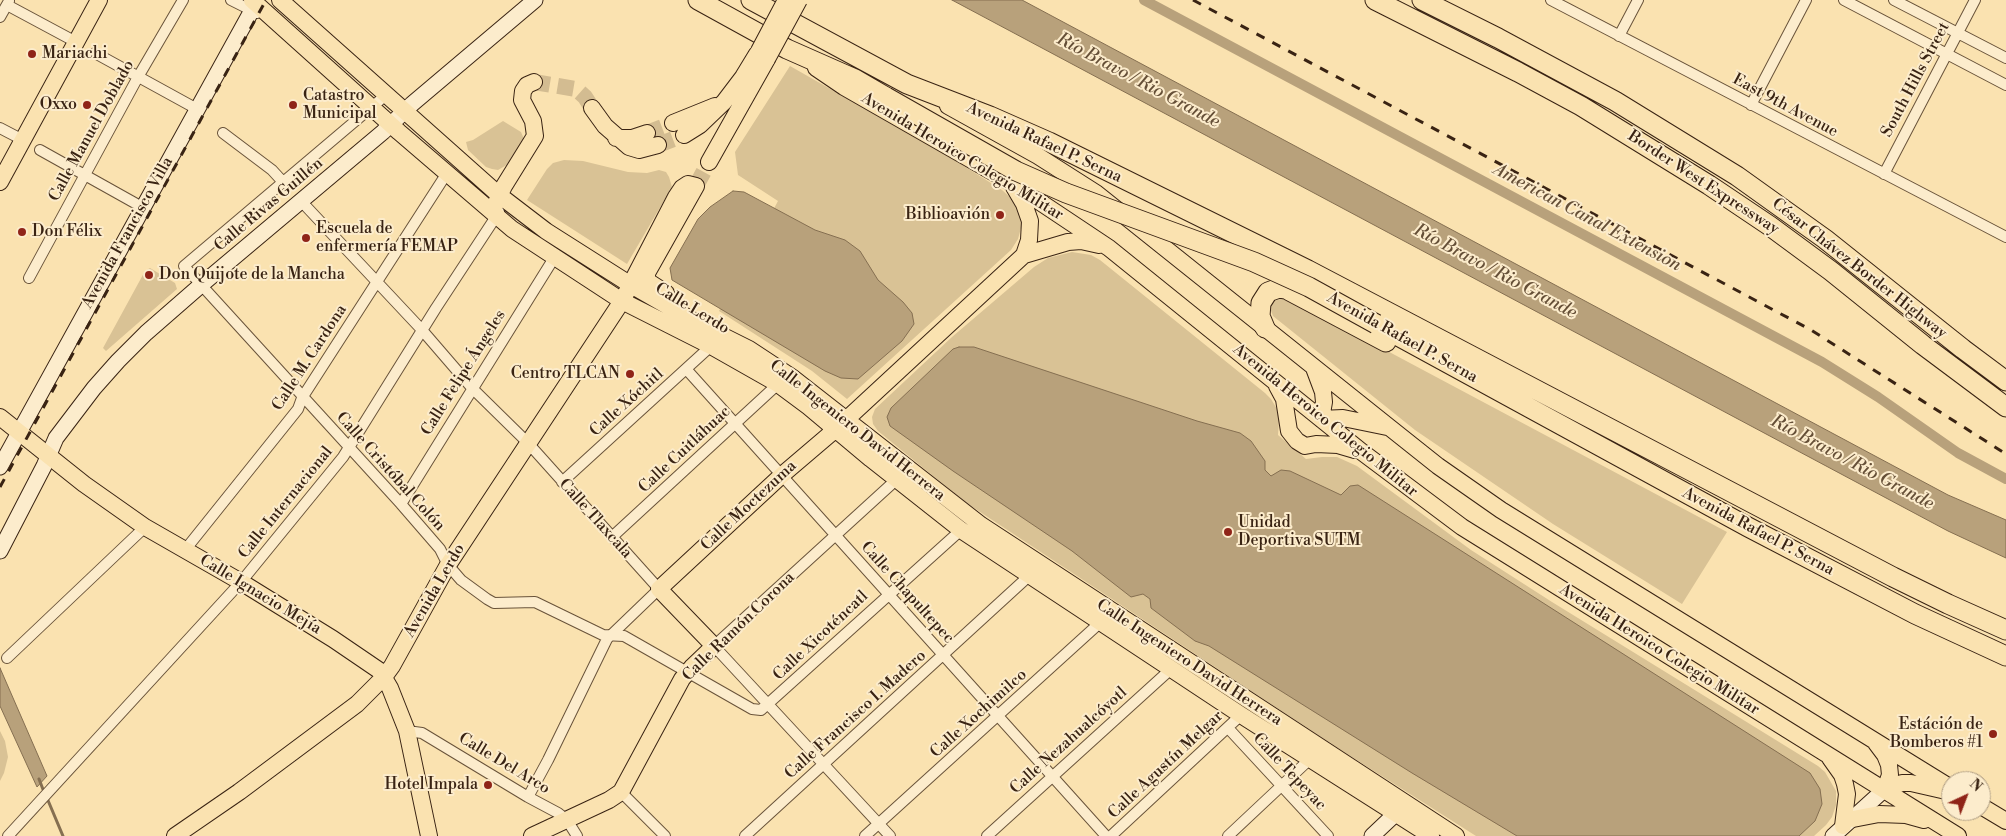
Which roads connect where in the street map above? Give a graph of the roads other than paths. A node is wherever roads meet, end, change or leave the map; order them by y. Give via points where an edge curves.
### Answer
1 (99, 0) edge
2 (182, 0) edge
3 (232, 0) edge
4 (280, 0) edge
5 (535, 0) edge
6 (698, 0) edge
7 (751, 0) edge
8 (786, 0) edge
9 (799, 0) edge
10 (1375, 0) edge
11 (1422, 0) edge
12 (1551, 0) edge
13 (1638, 0) edge
14 (1806, 0) edge
15 (1844, 0) edge
16 (1894, 0) edge
17 (1975, 0) edge
18 (8, 3) edge
19 (257, 6) edge
20 (0, 17) edge
21 (1957, 33) junction
22 (1619, 36) junction
23 (76, 42) junction
24 (786, 49) junction
25 (95, 53) dead end
26 (1946, 53) junction
27 (762, 56) junction
28 (2006, 58) edge
29 (138, 76) junction
30 (534, 82) dead end
31 (908, 84) junction
32 (2006, 85) edge
33 (386, 95) junction
34 (1751, 105) junction
35 (372, 106) junction
36 (592, 108) tunnel mouth
37 (197, 109) junction
38 (404, 112) junction
39 (391, 124) junction
40 (0, 128) edge
41 (678, 129) tunnel mouth
42 (223, 133) dead end
43 (647, 133) tunnel mouth
44 (616, 138) junction
45 (23, 140) junction
46 (658, 145) tunnel mouth
47 (40, 150) dead end
48 (709, 162) tunnel mouth
49 (447, 173) junction
50 (1884, 174) junction
51 (85, 175) junction
52 (0, 182) edge
53 (283, 182) junction
54 (1010, 182) junction
55 (696, 186) joint
56 (503, 199) junction
57 (301, 201) junction
58 (142, 207) junction
59 (493, 214) junction
60 (2006, 237) edge
61 (1109, 248) junction
62 (1024, 255) junction
63 (554, 258) junction
64 (184, 266) joint
65 (29, 278) dead end
66 (376, 282) junction
67 (201, 285) junction
68 (631, 285) junction
69 (622, 300) junction
70 (699, 324) junction
71 (1265, 328) junction
72 (422, 330) junction
73 (711, 346) junction
74 (749, 349) junction
75 (1314, 368) junction
76 (687, 370) junction
77 (1274, 381) junction
78 (2006, 381) edge
79 (778, 384) junction
80 (472, 388) junction
81 (302, 398) junction
82 (2006, 407) edge
83 (1533, 409) junction
84 (0, 417) edge
85 (1321, 419) junction
86 (735, 424) junction
87 (841, 424) junction
88 (1389, 427) junction
89 (18, 433) junction
90 (528, 443) junction
91 (349, 448) junction
92 (1362, 452) junction
93 (49, 457) junction
94 (0, 467) edge
95 (782, 475) junction
96 (896, 480) junction
97 (562, 482) junction
98 (401, 504) junction
99 (145, 528) junction
100 (961, 530) junction
101 (835, 536) junction
102 (612, 537) junction
103 (185, 550) junction
104 (0, 551) edge
105 (448, 565) junction
106 (1030, 575) junction
107 (242, 582) junction
108 (659, 589) junction
109 (888, 595) junction
110 (1106, 617) junction
111 (2006, 630) edge
112 (611, 635) junction
113 (714, 646) junction
114 (944, 655) junction
115 (2006, 656) edge
116 (7, 658) dead end
117 (1171, 668) junction
118 (688, 672) junction
119 (384, 677) junction
120 (768, 704) junction
121 (1241, 715) junction
122 (998, 716) junction
123 (1228, 728) junction
124 (407, 731) junction
125 (1873, 740) junction
126 (1827, 754) junction
127 (1310, 759) junction
128 (824, 765) junction
129 (1053, 776) junction
130 (1941, 782) edge
131 (1282, 786) junction
132 (1885, 789) junction
133 (1941, 790) edge
134 (620, 792) junction
135 (528, 797) junction
136 (1400, 807) junction
137 (1991, 812) edge
138 (566, 820) junction
139 (2006, 821) edge
140 (879, 824) junction
141 (1938, 824) junction
142 (1843, 827) edge
143 (8, 836) edge
144 (175, 836) edge
145 (429, 836) edge
146 (532, 836) edge
147 (576, 836) edge
148 (665, 836) edge
149 (745, 836) edge
150 (865, 836) edge
151 (890, 836) edge
152 (987, 836) edge
153 (1106, 836) edge
154 (1111, 836) edge
155 (1228, 836) edge
156 (1328, 836) edge
157 (1372, 836) edge
158 (1431, 836) edge
159 (1456, 836) edge
160 (1958, 836) edge

1 - 23 main road
2 - 29 street, Calle Manuel Doblado
3 - 19 street
4 - 33 main road, Calle Ingeniero David Herrera
5 - 38 main road, Calle Rivas Guillén
6 - 24 highway, Avenida Heroico Colegio Militar
7 - 31 highway, Avenida Heroico Colegio Militar
8 - 27 main road, bridge
9 - 27 main road, bridge
10 - 82 highway, Border West Expressway via 1580,106 1710,185 1831,271
11 - 78 highway, César Chávez Border Highway via 1607,96 1737,176 1825,239
12 - 22 street, East 9th Avenue
13 - 22 street
14 - 34 street
15 - 26 street
16 - 21 street
17 - 21 street, South Hills Street
18 - 20 street
18 - 23 street
19 - 35 main road, Calle Ingeniero David Herrera
19 - 37 main road, Avenida Francisco Villa
21 - 26 street, South Hills Street
21 - 28 street
22 - 34 street, East 9th Avenue
23 - 45 main road
24 - 54 main road, Avenida Heroico Colegio Militar via 844,87
24 - 83 highway, Avenida Rafael P. Serna, bridge via 855,79 1016,171 1066,193 1254,262 1309,288
25 - 29 street
26 - 32 street
26 - 50 street, South Hills Street
27 - 41 main road via 700,125
27 - 48 main road
29 - 37 street
29 - 51 street, Calle Manuel Doblado
30 - 56 main road via 523,90 522,100 533,121 535,136
31 - 71 main road, Avenida Heroico Colegio Militar via 1038,156 1096,193
31 - 111 highway, Avenida Rafael P. Serna via 1049,142 1308,270 1884,573
33 - 35 street, Calle Rivas Guillén
33 - 38 main road, Calle Ingeniero David Herrera
34 - 50 street, East 9th Avenue
35 - 39 main road, Calle Ingeniero David Herrera
35 - 53 street, Calle Rivas Guillén
36 - 44 main road
37 - 58 main road, Avenida Francisco Villa
38 - 39 main road, Calle Rivas Guillén
38 - 56 main road, Calle Ingeniero David Herrera
39 - 49 main road, Calle Ingeniero David Herrera
39 - 57 main road, Calle Rivas Guillén
40 - 45 street
42 - 53 street
43 - 44 main road via 632,138
44 - 46 main road via 640,150
45 - 52 main road
47 - 51 street
49 - 59 main road, Calle Ingeniero David Herrera
49 - 66 street, Calle M. Cardona
50 - 60 street, East 9th Avenue
51 - 58 street
51 - 65 street, Calle Manuel Doblado
53 - 64 street, Calle Rivas Guillén
54 - 61 main road, Avenida Heroico Colegio Militar
54 - 62 main road via 1030,221
55 - 68 main road, Avenida Lerdo via 688,184 682,188
55 - 74 main road, Calle Lerdo via 648,268 647,279 740,338
56 - 59 main road
56 - 68 main road, Calle Ingeniero David Herrera via 546,231
57 - 66 street, Calle Tlaxcala
57 - 67 main road, Calle Rivas Guillén
58 - 89 main road, Avenida Francisco Villa
59 - 63 main road, Calle Ingeniero David Herrera
59 - 72 street, Calle Internacional
61 - 62 main road, Calle Moctezuma via 1081,241 1056,244
61 - 77 main road, Avenida Heroico Colegio Militar
62 - 87 main road, Calle Moctezuma
63 - 69 main road, Calle Ingeniero David Herrera
63 - 80 street, Calle Felipe Ángeles
64 - 67 street, Calle Cristóbal Colón
66 - 72 street, Calle Tlaxcala
66 - 81 street, Calle M. Cardona
67 - 81 street, Calle Cristóbal Colón
67 - 93 main road, Calle Rivas Guillén via 146,333 105,375 60,431
68 - 69 main road, Avenida Lerdo
68 - 70 main road, Calle Ingeniero David Herrera
69 - 73 main road, Calle Ingeniero David Herrera
69 - 90 main road, Avenida Lerdo
70 - 73 main road via 711,337
70 - 74 main road, Calle Ingeniero David Herrera
71 - 75 main road, Avenida Heroico Colegio Militar
71 - 83 highway via 1260,310 1264,297 1274,288 1286,289 1491,396
72 - 80 street, Calle Tlaxcala
72 - 91 street, Calle Internacional
73 - 76 street, Calle Xóchitl
73 - 79 main road, Calle Ingeniero David Herrera
74 - 87 main road, Calle Ingeniero David Herrera via 793,378
75 - 85 main road via 1323,392
75 - 88 main road, Avenida Heroico Colegio Militar
76 - 86 street, Calle Chapultepec
76 - 97 street, Calle Xóchitl
77 - 85 main road, Avenida Heroico Colegio Militar
77 - 92 main road via 1284,399 1289,431 1297,441 1305,446 1338,445
79 - 86 street, Calle Cuitláhuac
79 - 87 main road, Calle Ingeniero David Herrera
80 - 90 street, Calle Tlaxcala
80 - 98 street, Calle Felipe Ángeles
81 - 91 street, Calle Cristóbal Colón
81 - 103 street, Calle M. Cardona via 298,409
83 - 115 highway, Avenida Rafael P. Serna via 1783,546 1915,614
84 - 89 main road, Calle Ignacio Mejía
85 - 88 main road via 1343,418
85 - 92 main road, Avenida Heroico Colegio Militar
86 - 95 street, Calle Chapultepec
86 - 102 street, Calle Cuitláhuac
87 - 95 main road, Calle Moctezuma
87 - 96 main road, Calle Ingeniero David Herrera
87 - 110 main road, Calle Ingeniero David Herrera
88 - 125 main road, Avenida Heroico Colegio Militar via 1501,510
89 - 93 main road, Calle Ignacio Mejía
89 - 94 main road, Avenida Francisco Villa
90 - 97 street, Calle Tlaxcala
90 - 105 main road, Avenida Lerdo
91 - 98 street, Calle Cristóbal Colón
91 - 107 street, Calle Internacional
92 - 126 main road, Avenida Heroico Colegio Militar via 1462,527
93 - 99 main road, Calle Ignacio Mejía
93 - 104 main road
95 - 101 street, Calle Chapultepec
95 - 108 main road, Calle Moctezuma
96 - 100 main road, Calle Ingeniero David Herrera
96 - 101 street, Calle Ramón Corona
97 - 102 street, Calle Tlaxcala
98 - 105 street, Calle Cristóbal Colón via 440,549
99 - 103 main road, Calle Ignacio Mejía
99 - 116 street
100 - 106 main road, Calle Ingeniero David Herrera
100 - 109 street, Calle Xicoténcatl
101 - 109 street, Calle Chapultepec
101 - 113 street, Calle Ramón Corona
102 - 108 street, Calle Tlaxcala
103 - 107 main road, Calle Ignacio Mejía
105 - 112 street, Calle Cristóbal Colón via 462,580 494,602 535,602
105 - 119 main road, Avenida Lerdo
106 - 110 main road, Calle Ingeniero David Herrera
106 - 114 street, Calle Francisco I. Madero
107 - 119 main road, Calle Ignacio Mejía via 375,667
107 - 143 street, Calle Internacional
108 - 112 street, Calle Moctezuma
108 - 113 main road, Calle Tlaxcala
109 - 114 street, Calle Chapultepec
109 - 120 street, Calle Xicoténcatl
110 - 117 main road, Calle Ingeniero David Herrera
110 - 122 street, Calle Xochimilco
110 - 136 main road, Calle Ingeniero David Herrera
112 - 118 street, Calle Cristóbal Colón via 624,636
112 - 135 street, Calle Moctezuma
113 - 118 main road, Calle Ramón Corona
113 - 120 street, Calle Tlaxcala
114 - 122 street, Calle Chapultepec
114 - 128 street, Calle Francisco I. Madero
117 - 121 main road, Calle Ingeniero David Herrera
117 - 129 street, Calle Nezahualcóyotl
118 - 120 street, Calle Cristóbal Colón via 752,709 761,710
118 - 134 main road, Calle Ramón Corona
119 - 124 main road, Calle Ignacio Mejía
119 - 144 main road, Avenida Lerdo via 357,704
120 - 128 street, Calle Tlaxcala
121 - 123 street, Calle Agustín Melgar
121 - 127 main road, Calle Ingeniero David Herrera
122 - 129 street, Calle Chapultepec
122 - 140 street, Calle Xochimilco
123 - 131 street, Calle Tepeyac
123 - 154 street, Calle Agustín Melgar
124 - 135 street, Calle Del Arco via 422,733
124 - 145 main road, Calle Ignacio Mejía
125 - 130 main road, Avenida Heroico Colegio Militar
125 - 132 main road via 1889,765 1890,775
126 - 132 main road, Avenida Heroico Colegio Militar
126 - 142 main road via 1846,784
127 - 131 street
127 - 136 main road, Calle Ingeniero David Herrera
128 - 140 street, Calle Tlaxcala
128 - 149 street, Calle Francisco I. Madero
129 - 152 street, Calle Nezahualcóyotl
129 - 153 street, Calle Chapultepec
131 - 155 street
131 - 156 street, Calle Tepeyac
132 - 133 main road via 1911,783
132 - 141 main road, Avenida Heroico Colegio Militar
132 - 142 main road
134 - 138 main road
134 - 148 street
135 - 138 street, Calle Del Arco
136 - 157 main road
136 - 158 main road, Calle Ingeniero David Herrera
136 - 159 main road, Calle Ingeniero David Herrera
137 - 139 main road
138 - 146 main road
138 - 147 street, Calle Del Arco
140 - 150 street, Calle Xochimilco
140 - 151 street, Calle Tlaxcala
141 - 142 main road via 1906,815 1879,814
141 - 160 main road, Avenida Heroico Colegio Militar

